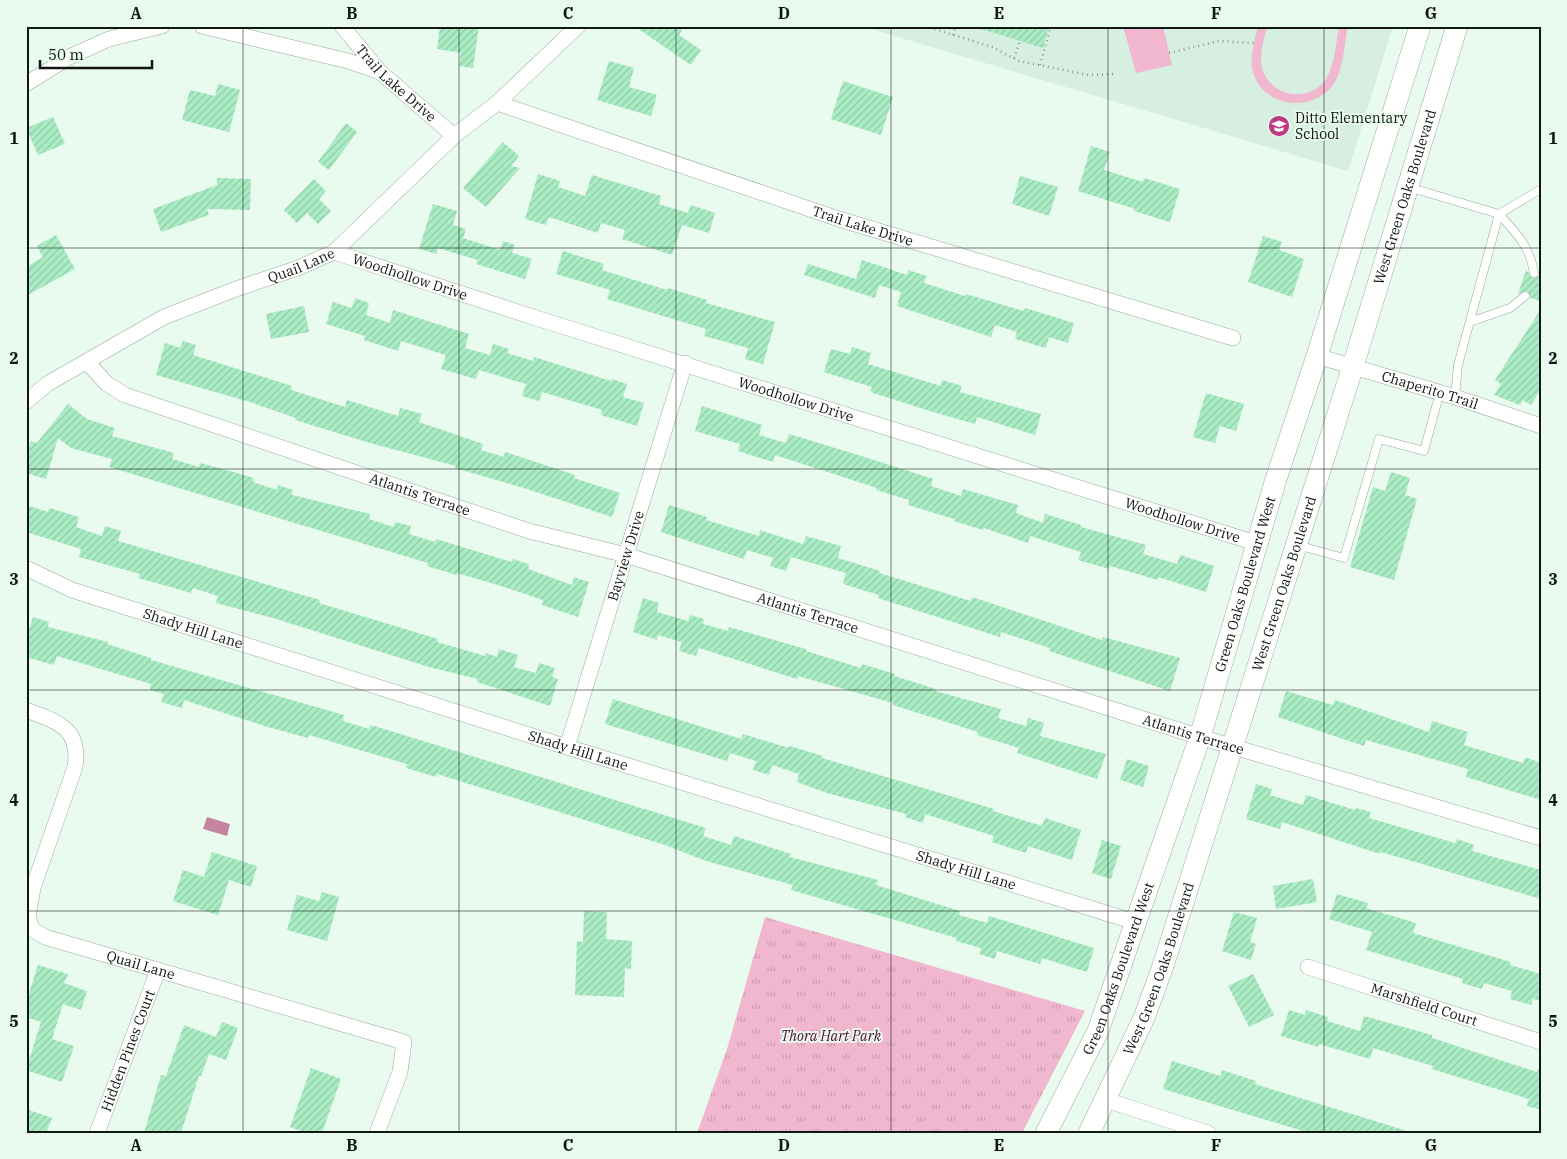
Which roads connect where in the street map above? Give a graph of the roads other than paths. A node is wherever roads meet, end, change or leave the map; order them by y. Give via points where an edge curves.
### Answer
1 (162, 26) edge
2 (202, 26) edge
3 (342, 26) edge
4 (578, 26) edge
5 (1420, 26) edge
6 (1457, 26) edge
7 (380, 72) junction
8 (26, 84) edge
9 (497, 103) junction
10 (454, 136) junction
11 (1407, 186) junction
12 (1541, 189) edge
13 (1499, 214) junction
14 (334, 252) junction
15 (1534, 272) dead end
16 (1525, 296) dead end
17 (1470, 322) junction
18 (1233, 338) dead end
19 (1317, 356) junction
20 (87, 362) junction
21 (685, 363) junction
22 (1352, 366) junction
23 (1440, 392) junction
24 (1455, 397) junction
25 (26, 402) edge
26 (1541, 426) edge
27 (1258, 544) junction
28 (1295, 545) junction
29 (626, 555) junction
30 (26, 568) edge
31 (26, 710) edge
32 (1200, 737) junction
33 (1232, 747) junction
34 (567, 748) junction
35 (1541, 838) edge
36 (1135, 922) junction
37 (1308, 967) dead end
38 (158, 970) junction
39 (1541, 1042) edge
40 (1106, 1100) junction
41 (97, 1133) edge
42 (377, 1133) edge
43 (1046, 1133) edge
44 (1089, 1133) edge
45 (1208, 1133) edge

1 - 8 street via 109,39 71,56
2 - 7 street via 348,61
3 - 7 street, Trail Lake Drive
4 - 9 street, Quail Lane
5 - 19 main road, Green Oaks Boulevard West
6 - 11 main road, West Green Oaks Boulevard
7 - 10 street, Trail Lake Drive
9 - 10 street, Quail Lane
9 - 18 street, Trail Lake Drive via 839,219
10 - 14 street, Quail Lane
11 - 13 lane
11 - 22 main road, West Green Oaks Boulevard
12 - 13 lane
13 - 15 lane via 1532,256
13 - 17 lane
14 - 20 street, Quail Lane via 164,317
14 - 21 street, Woodhollow Drive
16 - 17 lane via 1510,308
17 - 24 lane via 1458,365
19 - 22 street, Chaperito Trail
19 - 27 main road, Green Oaks Boulevard West
20 - 25 street, Quail Lane via 47,384
20 - 29 street, Atlantis Terrace via 107,384 125,395 529,531
21 - 27 street, Woodhollow Drive
21 - 29 street, Bayview Drive
22 - 23 street, Chaperito Trail
22 - 28 main road, West Green Oaks Boulevard
23 - 24 street, Chaperito Trail
23 - 28 lane via 1424,451 1379,439 1344,558
24 - 26 street, Chaperito Trail
27 - 32 main road, Green Oaks Boulevard West
28 - 33 main road, West Green Oaks Boulevard
29 - 32 street, Atlantis Terrace
29 - 34 street, Bayview Drive
30 - 34 street, Shady Hill Lane via 72,590
31 - 38 street, Quail Lane via 60,725 74,738 77,751 33,888 28,916 32,929 45,937
32 - 33 street, Atlantis Terrace
32 - 36 main road, Green Oaks Boulevard West
33 - 35 street, Atlantis Terrace
33 - 40 main road, West Green Oaks Boulevard via 1147,1009
34 - 36 street, Shady Hill Lane
36 - 43 main road, Green Oaks Boulevard West via 1098,1031
37 - 39 street, Marshfield Court
38 - 41 street, Hidden Pines Court
38 - 42 street, Quail Lane via 404,1042 400,1072
40 - 44 main road, West Green Oaks Boulevard
40 - 45 street

